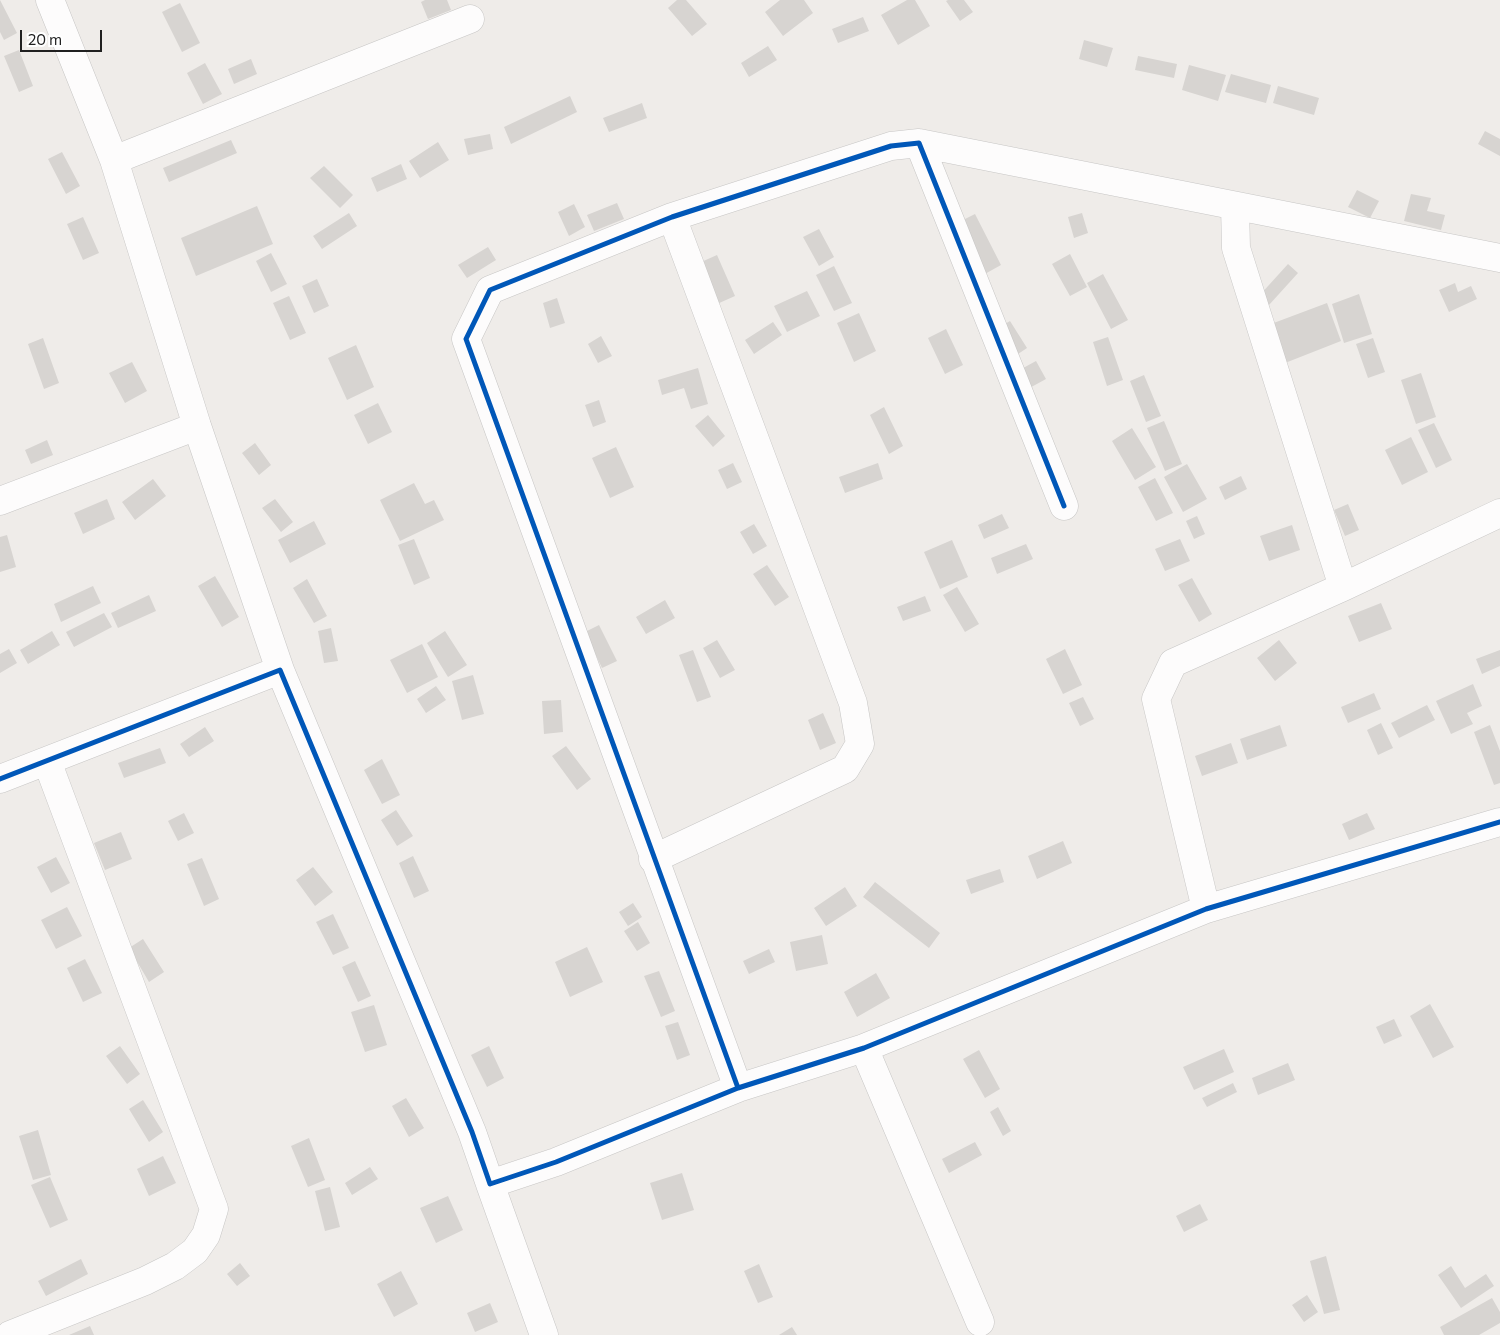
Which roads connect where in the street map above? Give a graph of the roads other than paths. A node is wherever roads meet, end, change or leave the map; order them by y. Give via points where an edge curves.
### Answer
1 (50, 0) edge
2 (470, 19) dead end
3 (919, 143) junction
4 (114, 160) junction
5 (1235, 206) junction
6 (672, 217) junction
7 (1500, 258) edge
8 (197, 426) junction
9 (0, 501) edge
10 (1064, 506) dead end
11 (1500, 513) edge
12 (1343, 588) junction
13 (280, 670) junction
14 (47, 761) junction
15 (0, 779) edge
16 (1500, 822) edge
17 (653, 859) junction
18 (1206, 909) junction
19 (864, 1048) junction
20 (738, 1088) junction
21 (490, 1184) junction
22 (980, 1322) dead end
23 (10, 1335) edge
24 (544, 1335) edge

1 - 4 street
2 - 4 street
3 - 5 street
3 - 6 street via 891,146
3 - 10 street
4 - 8 street
5 - 7 street
5 - 12 street via 1236,248
6 - 17 street via 853,703 860,744 845,769
6 - 17 street via 490,290 466,339
8 - 9 street
8 - 13 street
11 - 12 street
12 - 18 street via 1173,663 1156,699
13 - 14 street
13 - 21 street via 472,1132
14 - 15 street
14 - 23 street via 214,1209 211,1225 201,1244 175,1266
16 - 18 street
17 - 20 street
18 - 19 street
19 - 20 street
19 - 22 street
20 - 21 street via 556,1162
21 - 24 street

